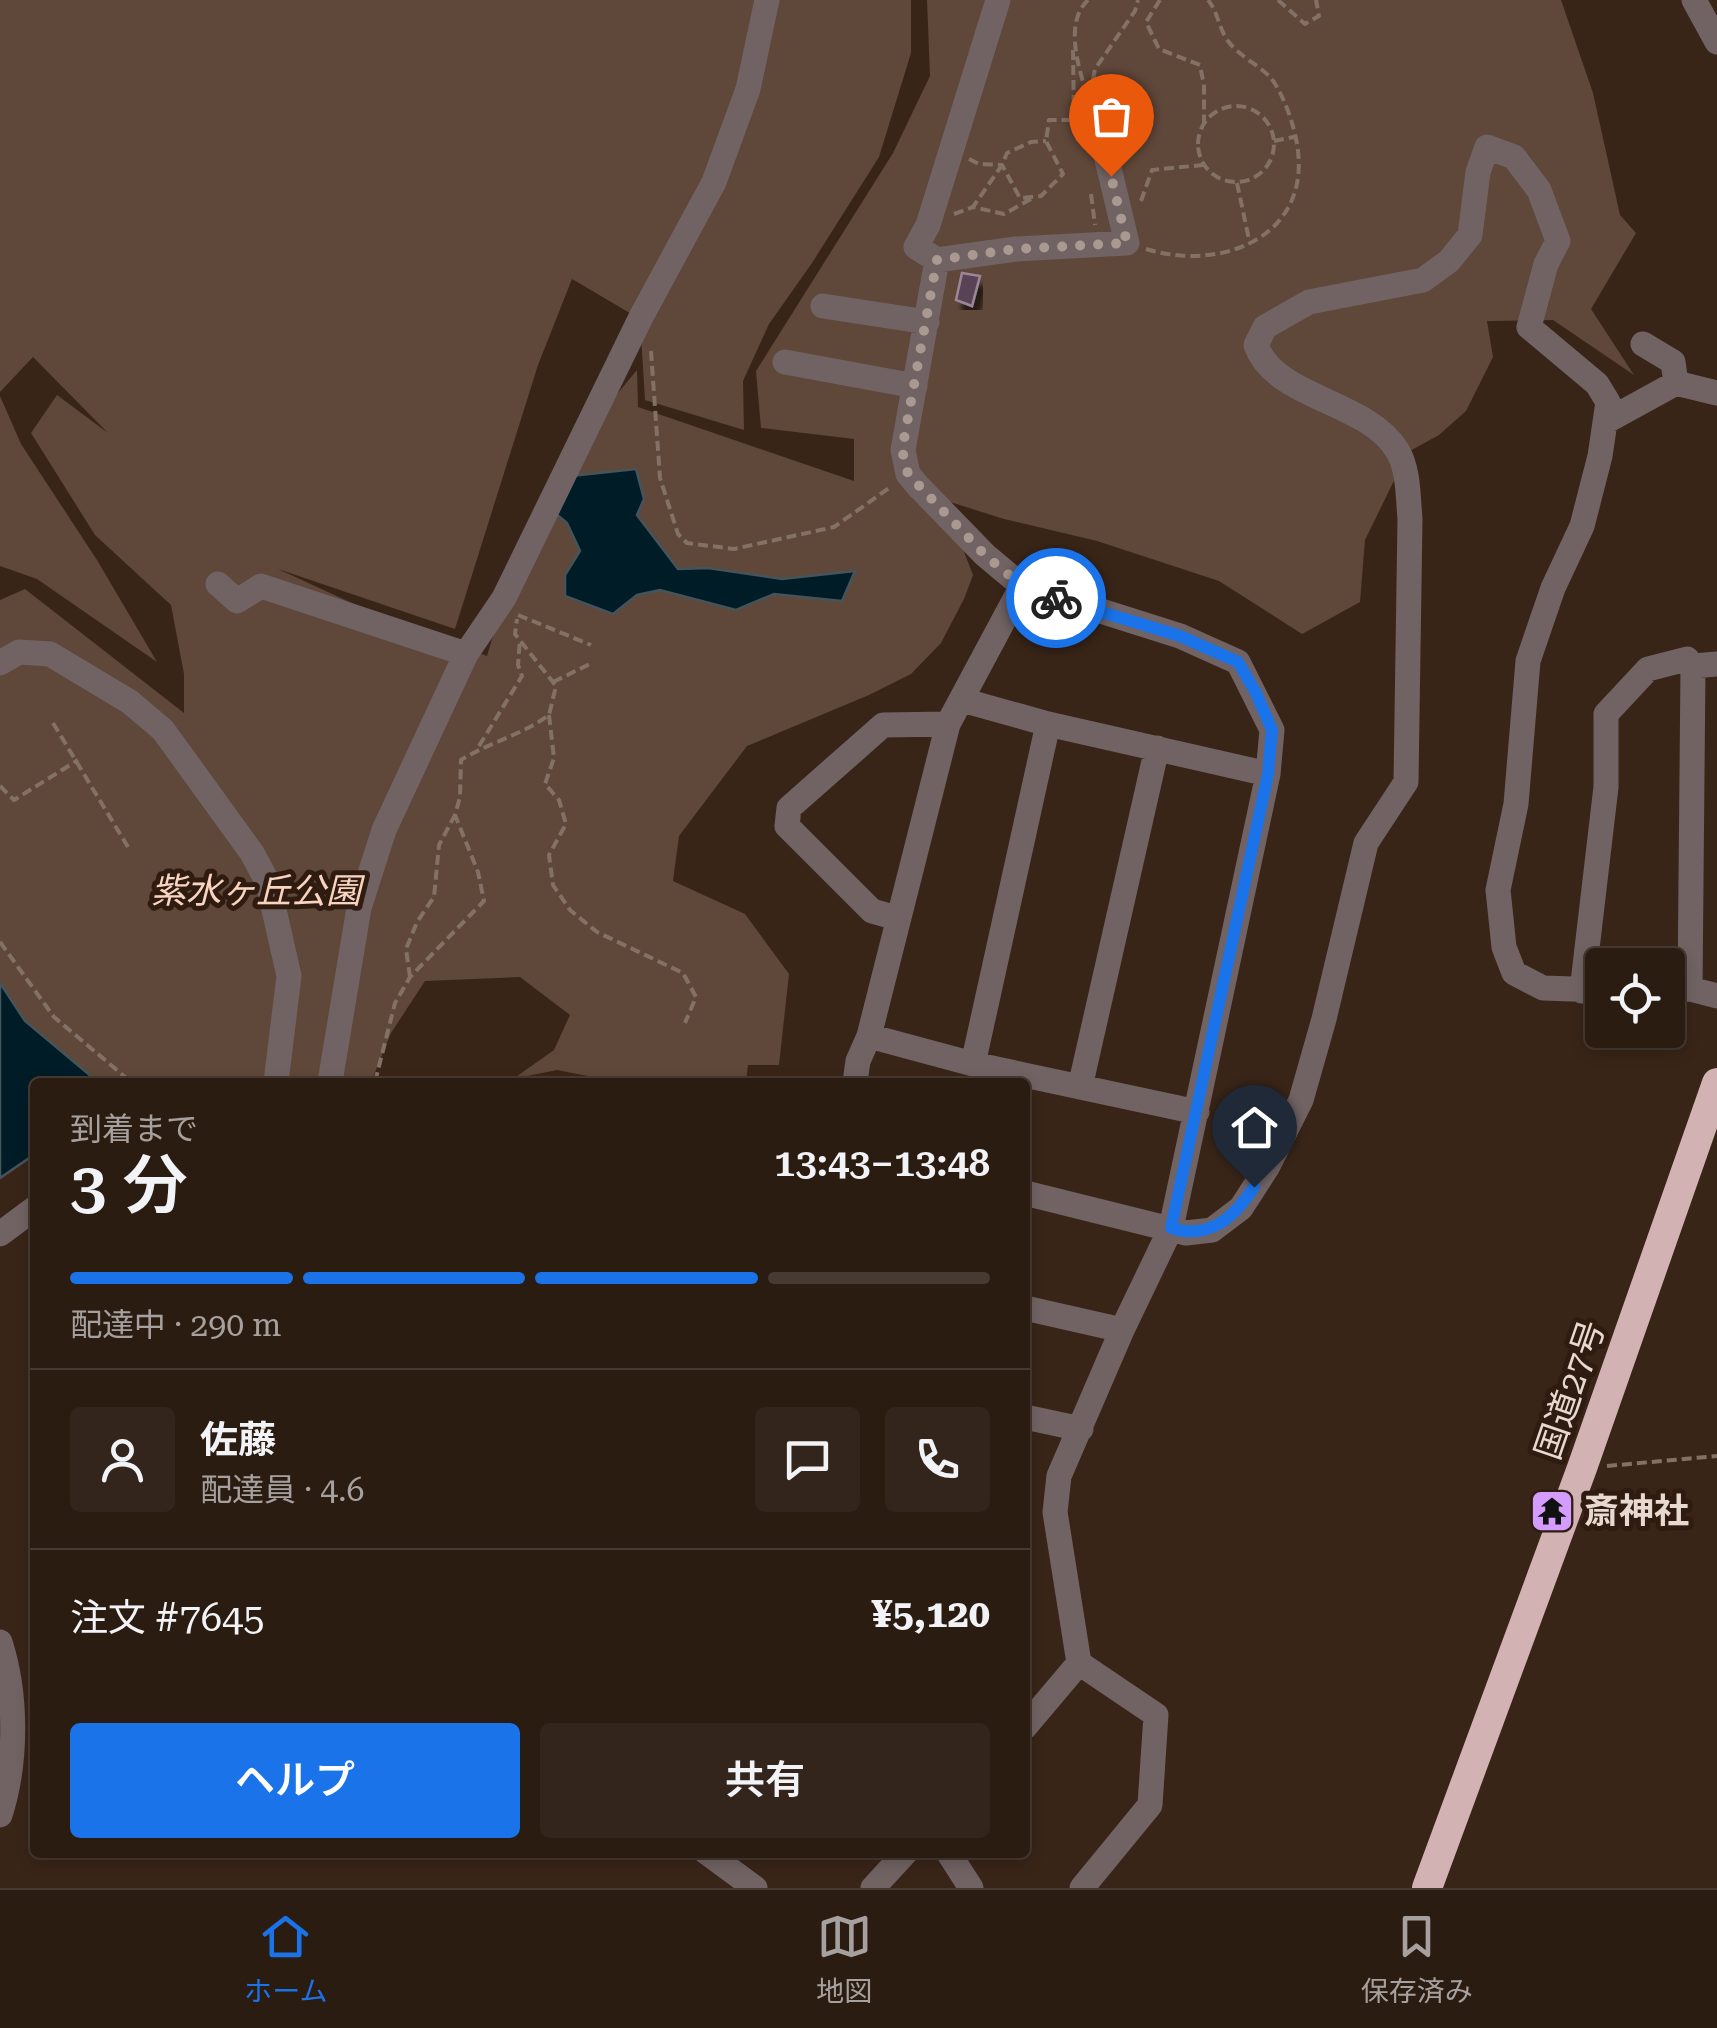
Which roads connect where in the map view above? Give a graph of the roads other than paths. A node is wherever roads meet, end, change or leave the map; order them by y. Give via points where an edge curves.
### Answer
1 (767, 0) edge
2 (998, 0) edge
3 (1694, 0) edge
4 (1717, 42) edge
5 (1096, 145) road end
6 (937, 260) junction
7 (823, 306) dead end
8 (927, 322) junction
9 (1643, 344) dead end
10 (785, 362) dead end
11 (1676, 383) junction
12 (914, 386) junction
13 (1717, 393) edge
14 (1604, 422) junction
15 (218, 584) dead end
16 (1022, 586) junction
17 (466, 654) junction
18 (0, 664) edge
19 (1705, 665) edge
20 (962, 700) junction
21 (948, 724) junction
22 (1048, 724) junction
23 (1156, 748) junction
24 (1268, 774) junction
25 (896, 918) junction
26 (1595, 948) edge
27 (1682, 948) edge
28 (1685, 990) edge
29 (1585, 991) edge
30 (1717, 996) edge
31 (869, 1036) junction
32 (973, 1064) junction
33 (276, 1078) edge
34 (331, 1078) edge
35 (856, 1078) edge
36 (1717, 1084) edge
37 (1080, 1087) junction
38 (1198, 1112) junction
39 (1030, 1194) edge
40 (30, 1212) edge
41 (1171, 1228) junction
42 (0, 1234) edge
43 (1030, 1309) edge
44 (1122, 1330) junction
45 (1030, 1418) edge
46 (1080, 1430) junction
47 (0, 1642) edge
48 (1079, 1664) junction
49 (1030, 1721) edge
50 (0, 1814) edge
51 (715, 1858) edge
52 (900, 1858) edge
53 (952, 1858) edge
54 (756, 1888) edge
55 (872, 1888) edge
56 (971, 1888) edge
57 (1082, 1888) edge
58 (1428, 1888) edge

1 - 17 street via 748,89 714,182 641,317 511,607
2 - 6 street via 916,247
3 - 4 street
5 - 6 street via 1127,243
6 - 8 street
7 - 8 street
8 - 12 street
9 - 11 street via 1673,362
10 - 12 street
11 - 13 street
11 - 14 street
12 - 16 street via 902,450 908,474
14 - 29 street via 1582,526 1528,661 1516,804 1498,890 1514,973 1543,988
14 - 41 street via 1608,402 1597,384 1529,327 1558,241 1539,190 1514,157 1488,147 1470,235 1449,262 1423,280 1309,302 1265,326 1256,345 1262,363 1381,430 1399,453 1410,520 1406,782 1366,843 1301,1100 1268,1166 1241,1208 1212,1230
15 - 17 street via 237,600 261,586
16 - 20 street
16 - 24 street via 1180,636 1238,662 1272,730
17 - 34 street via 384,830 359,908
18 - 33 street via 19,652 50,654 130,702 163,730 252,854 268,884 289,976
19 - 26 street via 1687,659 1648,668 1606,714
19 - 27 street
20 - 21 street
20 - 22 street
21 - 25 street
21 - 25 street via 882,724 789,808 786,826 872,911
22 - 23 street
22 - 32 street
23 - 24 street
23 - 37 street
24 - 38 street
25 - 31 street
28 - 30 street
31 - 32 street
31 - 35 street
32 - 37 street
36 - 58 highway, 国道27号
37 - 38 street
38 - 41 street
39 - 41 street
40 - 42 street
41 - 44 street
43 - 44 street
44 - 46 street
45 - 46 street
46 - 48 street via 1059,1476 1054,1512
47 - 50 street via 12,1721 11,1770
48 - 49 street
48 - 57 street via 1156,1716 1150,1805
51 - 54 street
52 - 55 street
53 - 56 street

